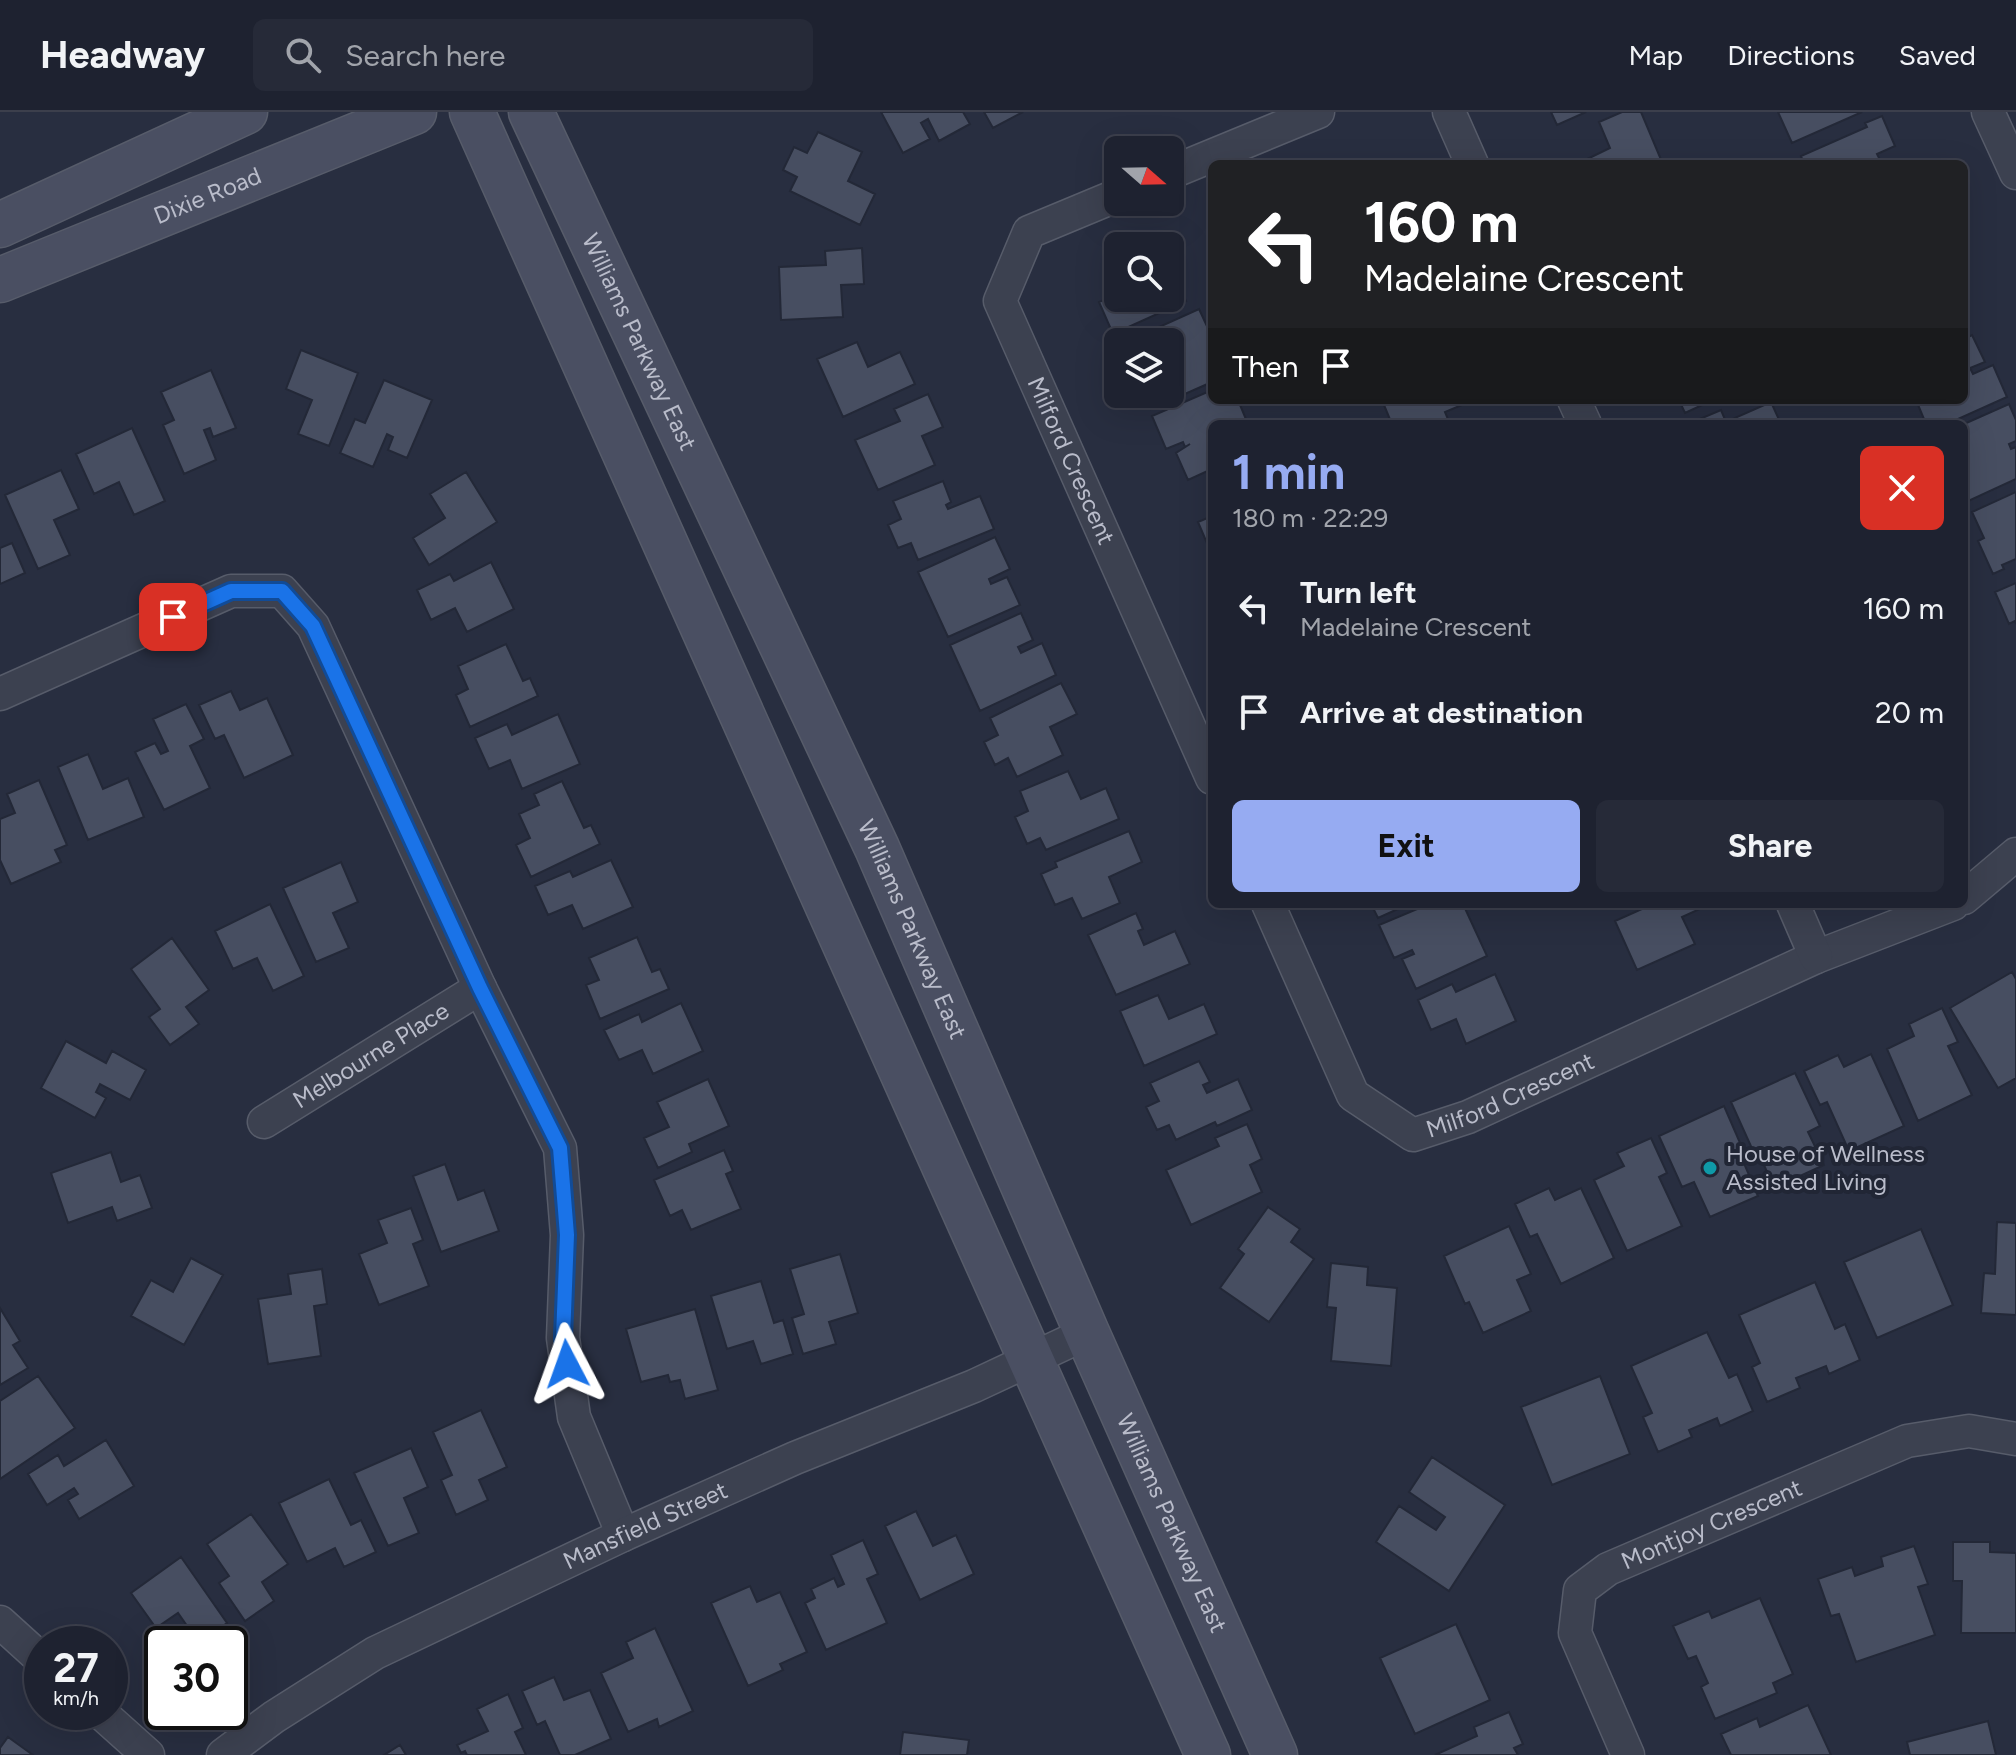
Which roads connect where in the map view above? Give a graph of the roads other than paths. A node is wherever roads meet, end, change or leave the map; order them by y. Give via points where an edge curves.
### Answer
1 (245, 112) edge
2 (414, 112) edge
3 (472, 112) edge
4 (531, 112) edge
5 (1318, 112) edge
6 (1449, 112) edge
7 (1988, 112) edge
8 (1470, 160) edge
9 (1184, 167) edge
10 (2016, 173) edge
11 (1104, 201) edge
12 (0, 225) edge
13 (0, 280) edge
14 (0, 694) edge
15 (1208, 769) edge
16 (2016, 854) edge
17 (1968, 895) edge
18 (1270, 908) edge
19 (1795, 908) edge
20 (1943, 908) edge
21 (1816, 957) junction
22 (480, 988) junction
23 (264, 1122) dead end
24 (1087, 1333) junction
25 (1031, 1358) junction
26 (2016, 1439) edge
27 (623, 1535) junction
28 (0, 1622) edge
29 (24, 1644) edge
30 (120, 1730) edge
31 (148, 1755) edge
32 (223, 1755) edge
33 (1208, 1755) edge
34 (1275, 1755) edge
35 (1628, 1755) edge

1 - 12 main road
2 - 13 main road, Dixie Road
3 - 25 main road
4 - 24 main road, Williams Parkway East via 877,848
5 - 9 street
6 - 8 street
7 - 10 street
11 - 15 street, Milford Crescent via 1029,232 1000,301
14 - 22 street via 231,591 282,591 313,626
16 - 17 street
18 - 21 street, Milford Crescent via 1353,1095 1413,1135 1468,1117
19 - 21 street
20 - 21 street, Milford Crescent
22 - 23 street, Melbourne Place
22 - 27 street via 560,1148 567,1235 563,1338 574,1417
24 - 25 street, Mansfield Street
24 - 34 main road, Williams Parkway East
25 - 27 street, Mansfield Street
25 - 33 main road
26 - 35 street, Montjoy Crescent via 1969,1431 1907,1441 1608,1569 1580,1590 1575,1633
27 - 32 street, Mansfield Street via 375,1653
28 - 29 street
30 - 31 street

